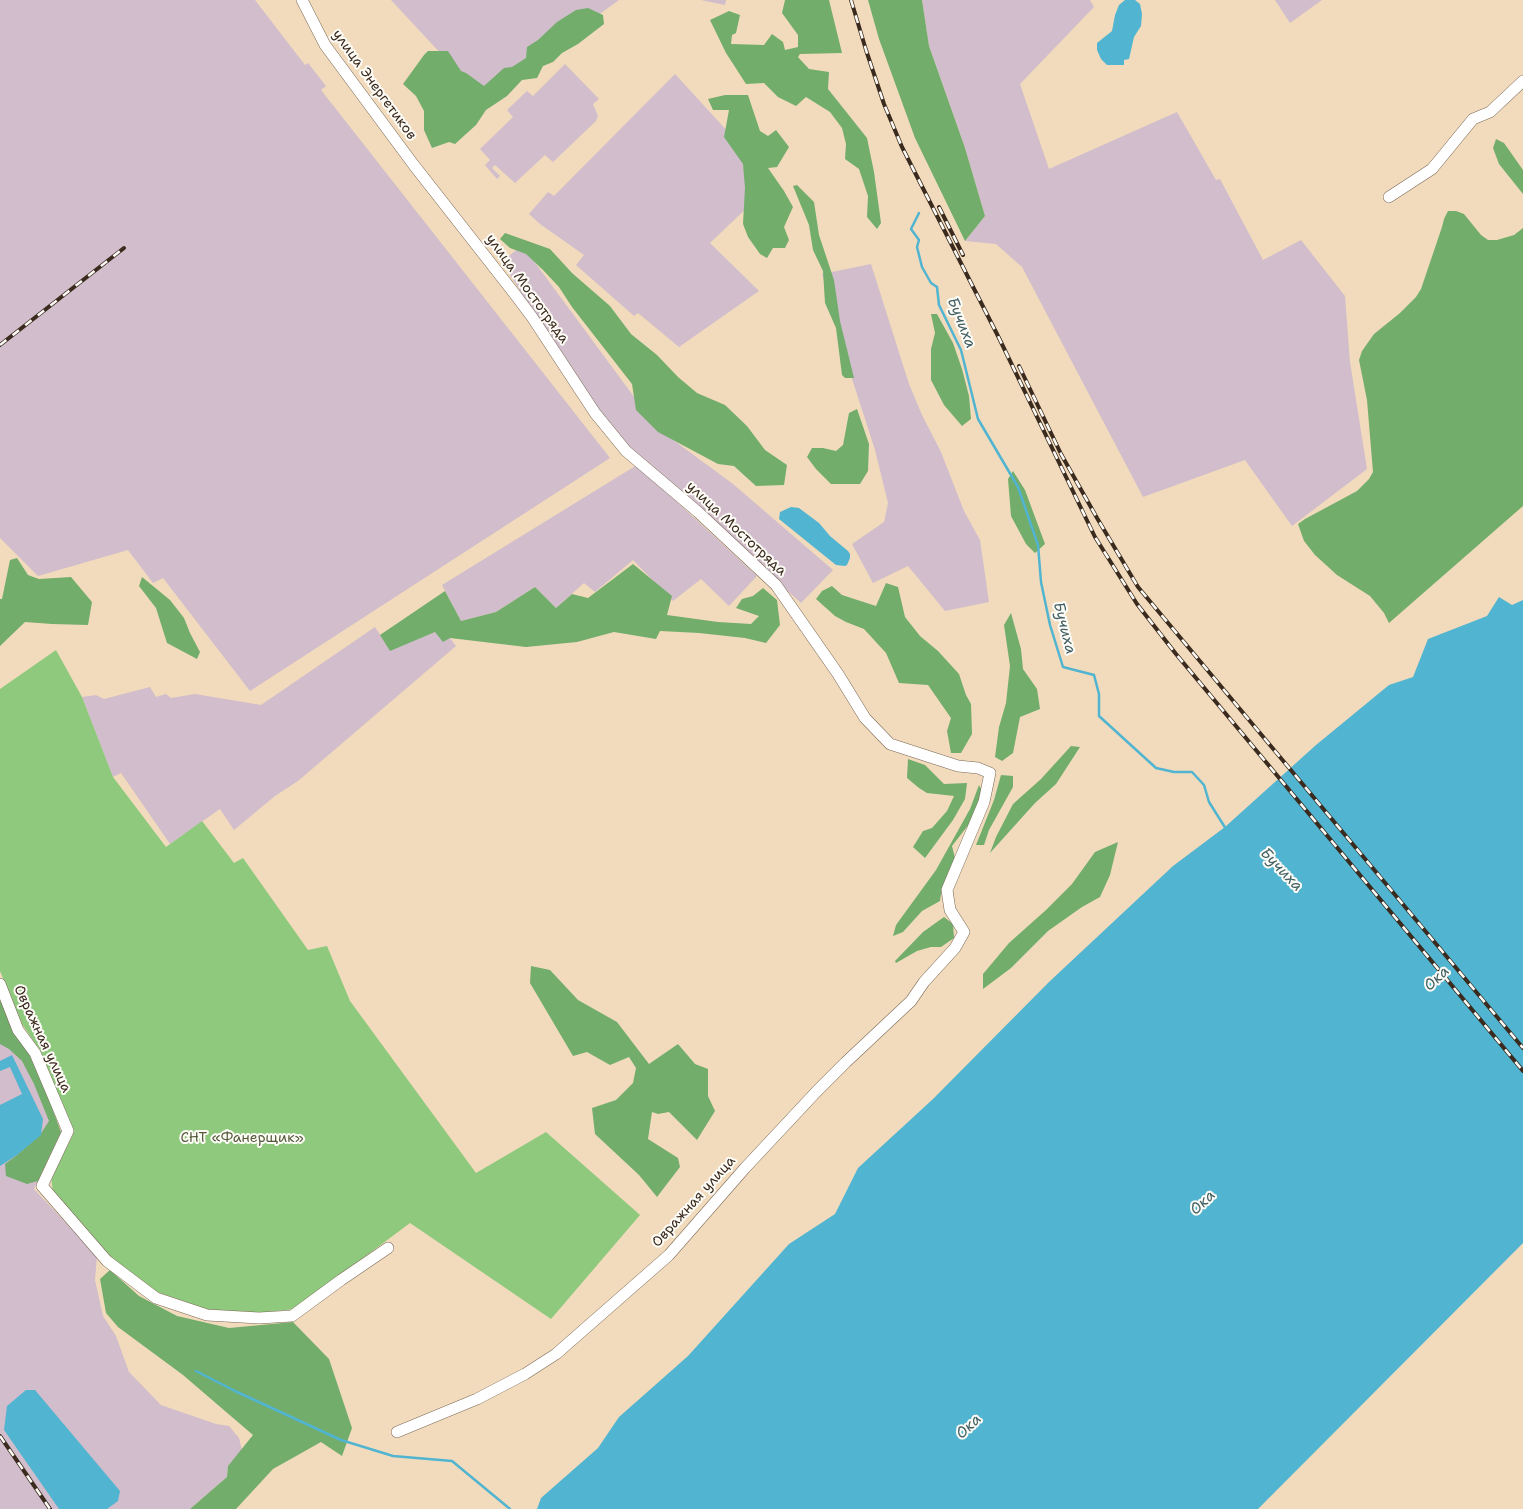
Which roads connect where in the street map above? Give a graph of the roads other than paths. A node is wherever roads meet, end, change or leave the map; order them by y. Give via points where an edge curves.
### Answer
1 (302, 0) edge
2 (1523, 81) edge
3 (413, 164) joint
4 (1389, 197) dead end
5 (964, 932) joint
6 (0, 984) edge
7 (388, 1248) dead end
8 (398, 1432) dead end

1 - 3 street, улица Энергетиков via 325,45
2 - 4 street via 1490,112 1473,118 1432,169
3 - 5 street, улица Мостотряда via 514,293 610,432 626,451 698,512 776,585 838,674 865,718 890,744 958,766 990,772 984,802 946,890 950,910
5 - 8 street, Овражная улица via 955,948 924,982 912,1001 817,1090 669,1255 556,1354 526,1374 477,1399
6 - 7 street, Овражная улица via 18,1030 35,1053 68,1131 42,1186 107,1261 156,1298 207,1315 259,1318 292,1316

